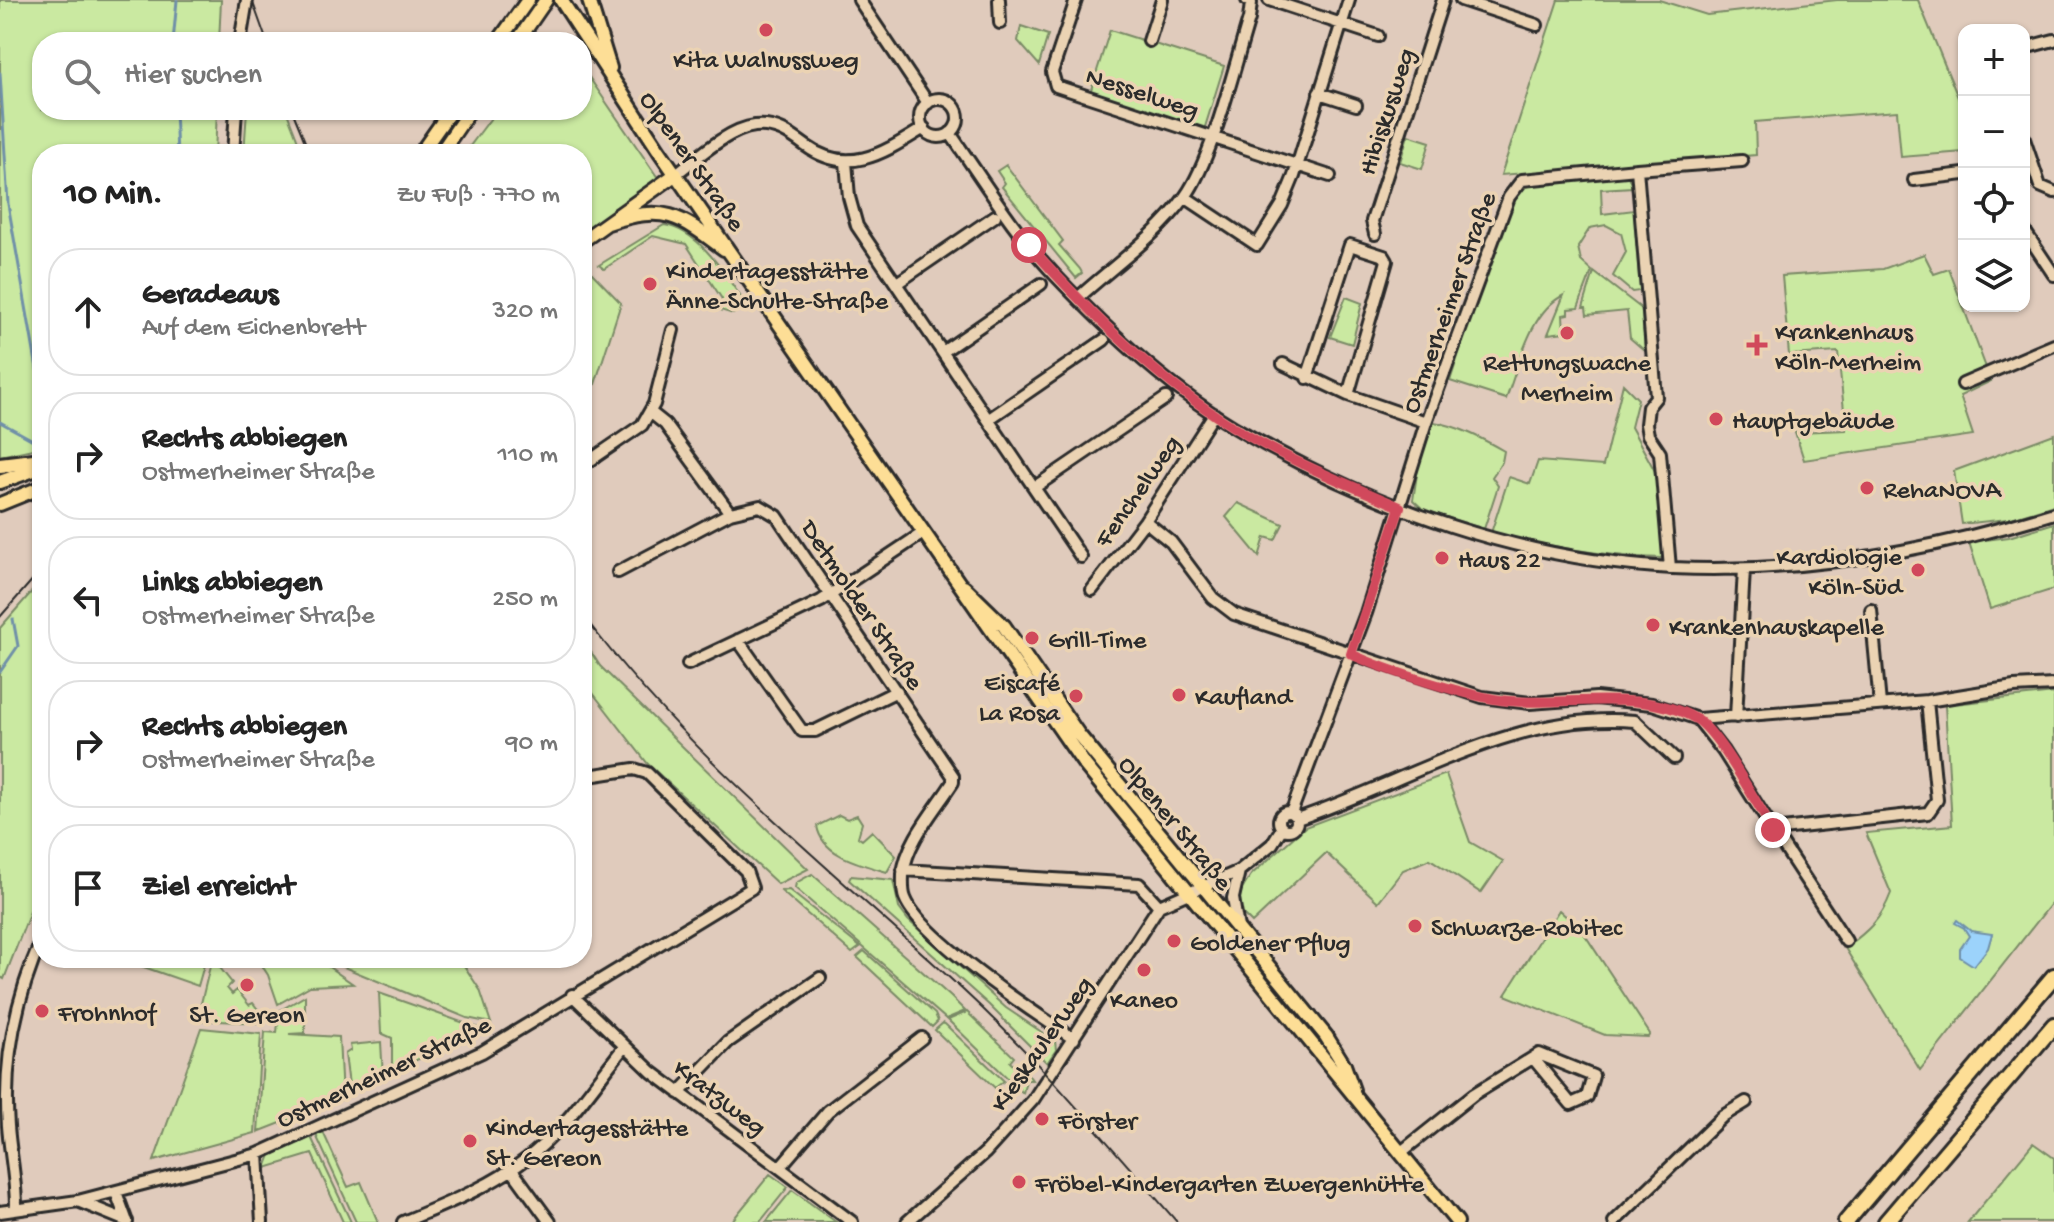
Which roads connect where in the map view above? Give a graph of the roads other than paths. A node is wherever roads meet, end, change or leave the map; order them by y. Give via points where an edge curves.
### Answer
1 (247, 0) edge
2 (528, 0) edge
3 (546, 0) edge
4 (561, 0) edge
5 (589, 0) edge
6 (859, 0) edge
7 (999, 0) edge
8 (1076, 0) edge
9 (1162, 0) edge
10 (1269, 0) edge
11 (1349, 0) edge
12 (1443, 0) edge
13 (1461, 0) edge
14 (1252, 1) edge
15 (1000, 23) dead end
16 (1341, 25) junction
17 (1537, 25) dead end
18 (242, 32) edge
19 (505, 32) edge
20 (524, 32) edge
21 (582, 32) edge
22 (1378, 36) dead end
23 (2054, 40) edge
24 (1149, 41) dead end
25 (2030, 46) edge
26 (592, 48) edge
27 (614, 82) junction
28 (1319, 93) junction
29 (928, 103) junction
30 (1356, 105) dead end
31 (235, 120) edge
32 (444, 120) edge
33 (463, 120) edge
34 (924, 128) junction
35 (950, 133) junction
36 (1211, 136) junction
37 (234, 144) edge
38 (427, 144) edge
39 (447, 144) edge
40 (2030, 157) edge
41 (1742, 161) dead end
42 (846, 162) junction
43 (1295, 165) junction
44 (1637, 169) junction
45 (676, 174) junction
46 (1958, 175) edge
47 (1330, 176) dead end
48 (1914, 180) dead end
49 (2054, 192) edge
50 (1185, 197) junction
51 (995, 216) dead end
52 (608, 223) junction
53 (592, 234) edge
54 (1375, 234) dead end
55 (2030, 239) edge
56 (736, 258) junction
57 (2054, 275) edge
58 (897, 283) junction
59 (1041, 284) dead end
60 (1078, 298) junction
61 (673, 330) dead end
62 (1104, 340) dead end
63 (2054, 345) edge
64 (944, 351) junction
65 (1283, 364) dead end
66 (1307, 378) junction
67 (1963, 384) dead end
68 (1348, 395) junction
69 (1166, 398) dead end
70 (650, 412) junction
71 (1214, 414) junction
72 (989, 419) junction
73 (1426, 422) junction
74 (592, 459) edge
75 (0, 465) edge
76 (32, 465) edge
77 (32, 467) edge
78 (0, 482) edge
79 (1035, 487) junction
80 (32, 491) edge
81 (0, 504) edge
82 (1400, 507) junction
83 (730, 513) junction
84 (2054, 513) edge
85 (1145, 521) junction
86 (923, 533) junction
87 (1081, 557) dead end
88 (1670, 568) junction
89 (1744, 569) junction
90 (618, 572) dead end
91 (1092, 590) dead end
92 (830, 593) junction
93 (1871, 610) dead end
94 (999, 631) junction
95 (738, 640) junction
96 (1351, 654) junction
97 (688, 664) dead end
98 (2054, 685) edge
99 (897, 691) junction
100 (1927, 701) junction
101 (1880, 704) junction
102 (1736, 717) junction
103 (1698, 719) junction
104 (1674, 758) dead end
105 (592, 775) edge
106 (1294, 816) junction
107 (1773, 830) junction
108 (903, 870) junction
109 (1239, 871) junction
110 (1200, 886) junction
111 (1186, 891) junction
112 (1159, 906) junction
113 (1240, 933) junction
114 (1846, 941) dead end
115 (32, 965) edge
116 (2054, 976) edge
117 (820, 978) dead end
118 (572, 995) junction
119 (2054, 1025) edge
120 (922, 1038) dead end
121 (1074, 1039) junction
122 (624, 1047) junction
123 (1533, 1058) junction
124 (679, 1093) junction
125 (1355, 1096) junction
126 (1746, 1102) dead end
127 (1400, 1153) junction
128 (258, 1154) junction
129 (780, 1167) junction
130 (512, 1170) junction
131 (116, 1192) junction
132 (78, 1201) junction
133 (16, 1207) junction
134 (0, 1212) edge
135 (430, 1217) edge
136 (127, 1222) edge
137 (262, 1222) edge
138 (403, 1222) edge
139 (550, 1222) edge
140 (852, 1222) edge
141 (907, 1222) edge
142 (1457, 1222) edge
143 (1614, 1222) edge
144 (1846, 1222) edge
145 (1886, 1222) edge

1 - 18 street
2 - 19 main road
3 - 20 main road
4 - 21 main road, Olpener Straße
5 - 27 main road
6 - 29 street
7 - 15 street
8 - 36 street, Nesselweg via 1052,72 1056,86
9 - 24 street
10 - 16 street
11 - 16 street
12 - 54 street, Hibiskusweg via 1372,221
13 - 17 street
14 - 36 street
16 - 22 street
16 - 28 street
23 - 25 street
26 - 27 main road, Olpener Straße
27 - 45 main road, Olpener Straße
28 - 30 street
28 - 43 street
29 - 34 street via 920,118
29 - 35 street via 939,99 955,107 958,121
31 - 37 street
32 - 38 main road
33 - 39 main road
34 - 35 street via 936,136
34 - 42 street via 876,157
35 - 60 street via 1029,245
36 - 43 street
36 - 50 street
40 - 49 street via 2040,186
41 - 44 street, Ostmerheimer Straße
42 - 45 street via 820,155 780,129 754,126
42 - 58 street via 854,218
43 - 47 street
43 - 50 street via 1282,205 1257,245
44 - 73 street, Ostmerheimer Straße via 1529,179 1516,185
44 - 88 street via 1656,397 1646,413 1646,430 1660,453
45 - 52 main road
45 - 56 main road, Olpener Straße
46 - 48 street
50 - 60 street via 1158,228
51 - 58 street
52 - 53 main road
52 - 56 main road via 637,213 671,214
55 - 57 street
56 - 86 main road, Olpener Straße
58 - 64 street
59 - 64 street
60 - 71 street
61 - 70 street
62 - 72 street
63 - 67 street
64 - 72 street
65 - 66 street
66 - 68 street
66 - 68 street via 1350,245 1384,256 1387,261
68 - 73 street
69 - 79 street
70 - 74 street via 642,425
70 - 83 street via 665,424
71 - 82 street via 1308,466
71 - 85 street, Fenchelweg
72 - 79 street
73 - 82 street, Ostmerheimer Straße
75 - 76 highway
77 - 78 main road
79 - 87 street
80 - 81 main road
82 - 88 street via 1486,537 1591,559
82 - 96 street, Ostmerheimer Straße
83 - 90 street, Detmolder Straße
83 - 92 street, Detmolder Straße via 770,509
84 - 89 street via 1868,557
85 - 91 street, Fenchelweg
85 - 96 street via 1171,542 1220,605
86 - 92 street
86 - 94 main road, Olpener Straße
88 - 89 street
89 - 102 street
92 - 95 street
92 - 99 street, Detmolder Straße
93 - 101 street
94 - 110 main road, Olpener Straße
94 - 111 main road, Olpener Straße via 1093,776
95 - 97 street
95 - 99 street via 802,731 815,731
96 - 103 street via 1485,697 1530,703 1596,698 1652,704
96 - 106 street, Ostmerheimer Straße
98 - 100 street
99 - 108 street, Detmolder Straße via 953,776
100 - 101 street
100 - 107 street via 1934,809
101 - 102 street
102 - 103 street
103 - 107 street
104 - 106 street via 1635,721 1568,720 1509,734
105 - 118 street, Ostmerheimer Straße via 634,769 647,773 746,871 752,888
106 - 109 street via 1293,829 1282,828 1272,844
107 - 114 street
108 - 112 street via 1139,884
108 - 121 street via 905,899 921,921 1003,992
109 - 110 street
109 - 113 street via 1233,907
110 - 111 street, Kieskaulerweg
110 - 113 main road, Olpener Straße
111 - 112 street, Kieskaulerweg
111 - 125 main road, Olpener Straße
112 - 121 street, Kieskaulerweg
113 - 125 main road, Olpener Straße via 1326,1036
115 - 133 street via 18,1001 9,1064 7,1125
116 - 144 highway
117 - 124 street via 728,1042
118 - 122 street, Kratzweg
118 - 128 street, Ostmerheimer Straße via 482,1052
119 - 145 highway
120 - 129 street via 828,1111
121 - 141 street, Kieskaulerweg via 998,1140
122 - 124 street, Kratzweg
122 - 130 street via 556,1132
123 - 123 street via 1539,1054 1593,1076 1587,1097 1571,1104
123 - 127 street via 1474,1094
124 - 129 street, Kratzweg
125 - 127 main road, Olpener Straße
126 - 143 street via 1723,1116
127 - 142 main road, Olpener Straße
128 - 131 street, Ostmerheimer Straße
128 - 137 street
129 - 140 street, Kratzweg
130 - 135 street
130 - 139 street
131 - 132 street, Ostmerheimer Straße
131 - 136 street
132 - 133 street, Ostmerheimer Straße
132 - 136 street
133 - 134 street, Ostmerheimer Straße
135 - 138 street

